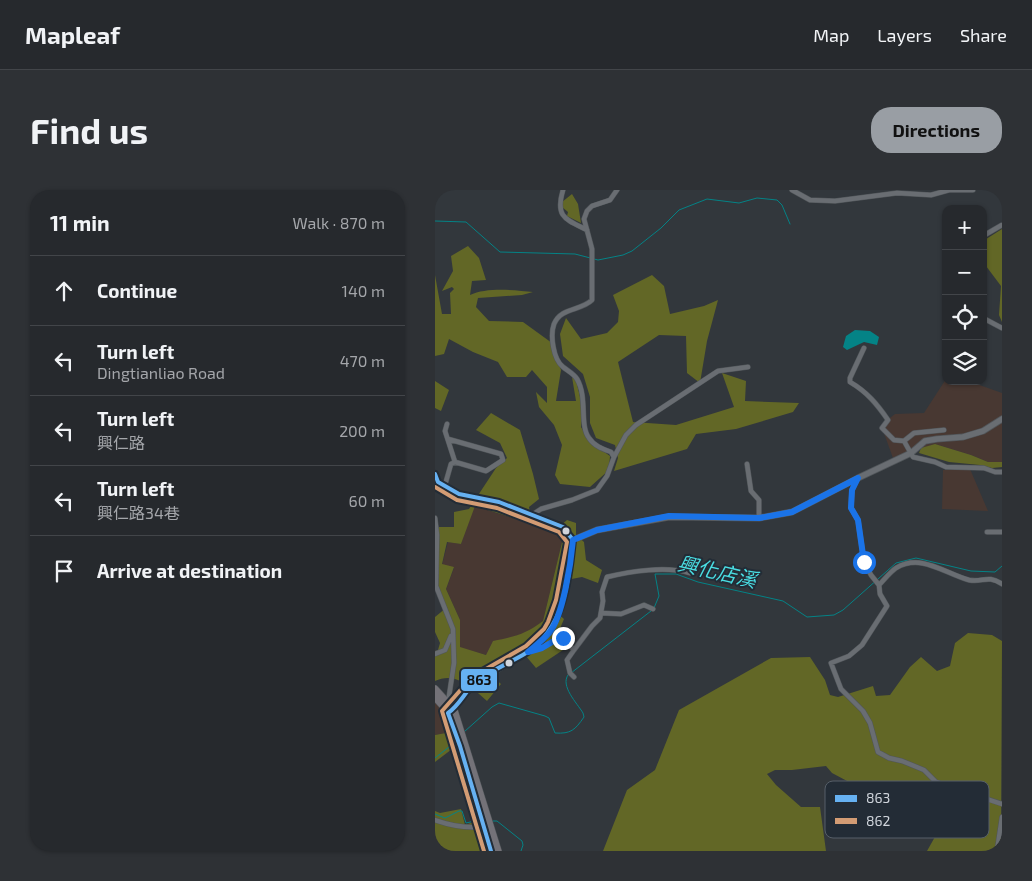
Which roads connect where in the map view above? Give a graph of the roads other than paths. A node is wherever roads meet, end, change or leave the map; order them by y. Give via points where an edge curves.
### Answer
1 (563, 190) edge
2 (617, 190) edge
3 (792, 190) edge
4 (973, 190) edge
5 (1002, 225) edge
6 (587, 230) junction
7 (987, 234) edge
8 (987, 320) edge
9 (1002, 328) edge
10 (864, 348) dead end
11 (748, 367) dead end
12 (1002, 419) edge
13 (447, 424) dead end
14 (944, 430) dead end
15 (448, 439) junction
16 (904, 441) junction
17 (911, 453) junction
18 (614, 457) junction
19 (455, 462) junction
20 (747, 464) dead end
21 (1002, 472) edge
22 (435, 474) edge
23 (858, 478) junction
24 (437, 483) edge
25 (445, 485) junction
26 (532, 515) junction
27 (435, 518) edge
28 (759, 518) junction
29 (987, 532) dead end
30 (1002, 532) edge
31 (573, 540) junction
32 (690, 573) dead end
33 (879, 584) junction
34 (1002, 584) edge
35 (436, 586) edge
36 (435, 594) edge
37 (653, 609) dead end
38 (601, 613) junction
39 (453, 629) junction
40 (574, 650) junction
41 (528, 652) junction
42 (435, 654) edge
43 (574, 677) dead end
44 (435, 689) edge
45 (435, 697) edge
46 (449, 708) junction
47 (936, 781) edge
48 (989, 800) edge
49 (1002, 804) edge
50 (1002, 817) edge
51 (435, 820) edge
52 (486, 822) junction
53 (491, 851) edge
54 (498, 851) edge
55 (997, 851) edge

1 - 6 street via 561,214
2 - 6 street via 610,200 587,211 584,218
3 - 4 street via 810,200 835,201 897,193 931,195 949,190
5 - 7 street
6 - 18 street via 592,249 592,300 560,316 553,333 556,358 577,379 583,398 584,427 589,438
8 - 9 street
10 - 16 street via 850,382 875,402 888,420 882,428 894,440
11 - 18 street via 718,371 636,425 626,435
12 - 17 street via 983,431 963,437 925,441
13 - 15 street
14 - 16 street via 914,433
15 - 19 street
15 - 19 street via 501,454 503,460 486,471
16 - 17 street
17 - 21 street via 913,457 946,467
17 - 23 street
18 - 26 street via 597,490
19 - 25 street via 451,464
20 - 28 street via 751,491 759,500
22 - 24 street
23 - 28 street via 792,512
23 - 33 street via 852,490 851,508 858,520 864,562
24 - 25 street
25 - 26 street via 459,494 499,502
26 - 31 street via 563,527
27 - 35 street
28 - 31 street via 669,516 597,530
29 - 30 street
31 - 41 street via 560,608 550,632
32 - 38 street via 681,570 630,572 607,577
33 - 34 street via 896,568 914,562 923,562 972,581 993,578
33 - 47 street via 887,606 882,617 862,645 849,656 831,663 841,689 870,723 878,752 924,770
35 - 36 street
35 - 39 street
37 - 38 street via 644,605 621,614
38 - 40 street
39 - 42 street via 445,650
39 - 46 street via 454,663
40 - 41 street via 559,638
40 - 43 street via 567,660
41 - 46 street via 478,681
44 - 46 main road
45 - 46 main road
46 - 52 main road
48 - 49 street
50 - 55 street
51 - 52 street via 474,828
52 - 53 main road
52 - 54 main road

